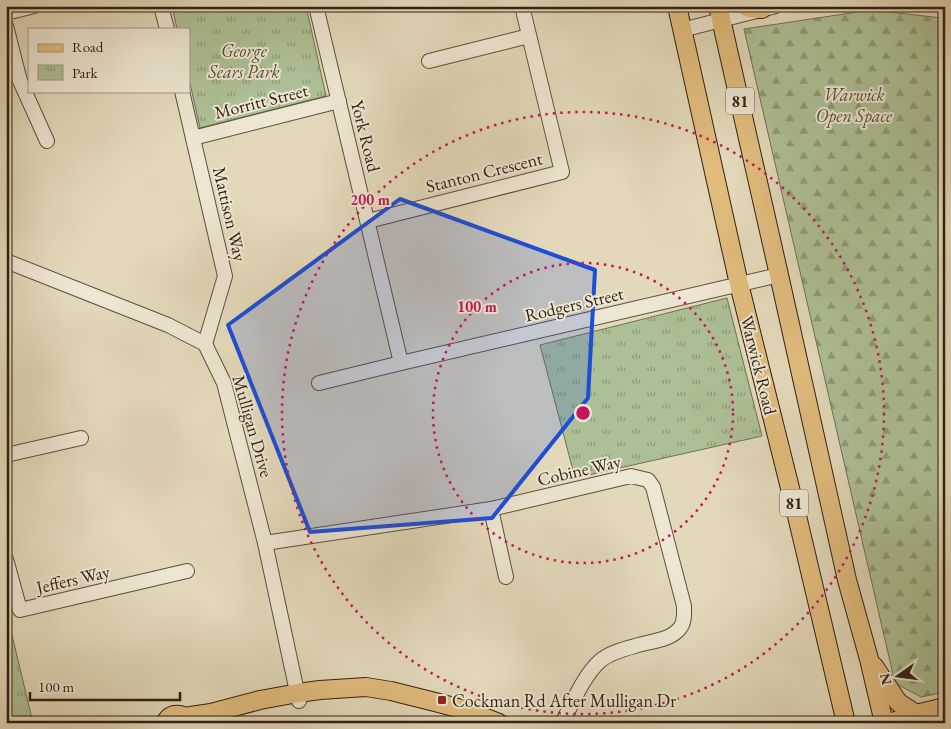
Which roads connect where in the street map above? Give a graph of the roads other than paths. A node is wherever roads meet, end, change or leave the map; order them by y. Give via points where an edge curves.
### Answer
1 (34, 6) edge
2 (162, 6) edge
3 (316, 6) edge
4 (522, 6) edge
5 (677, 6) edge
6 (761, 7) edge
7 (6, 13) edge
8 (720, 14) edge
9 (6, 26) edge
10 (167, 28) edge
11 (682, 30) junction
12 (529, 36) junction
13 (429, 61) dead end
14 (182, 92) edge
15 (339, 101) junction
16 (193, 138) junction
17 (48, 141) dead end
18 (368, 221) junction
19 (6, 261) edge
20 (780, 275) junction
21 (739, 284) junction
22 (204, 344) junction
23 (402, 363) junction
24 (319, 383) dead end
25 (81, 438) dead end
26 (6, 455) edge
27 (491, 509) junction
28 (266, 543) junction
29 (6, 558) edge
30 (186, 571) dead end
31 (506, 577) dead end
32 (869, 659) junction
33 (298, 697) junction
34 (945, 707) edge
35 (916, 714) junction
36 (187, 720) edge
37 (164, 722) edge
38 (210, 723) edge
39 (472, 723) edge
40 (499, 723) edge
41 (562, 723) edge
42 (846, 723) edge
43 (884, 723) edge
44 (889, 723) edge

1 - 7 street
2 - 10 street
3 - 15 street, York Road
4 - 12 street, Stanton Crescent
5 - 11 main road, Warwick Road / 81
6 - 8 street
8 - 11 street
8 - 20 main road, 81
9 - 17 street via 20,81
11 - 21 main road, Warwick Road / 81
12 - 13 street
12 - 18 street, Stanton Crescent via 562,172
14 - 16 street, Mattison Way
15 - 16 street, Morritt Street
15 - 18 street, York Road
16 - 22 street, Mattison Way via 225,276
18 - 23 street, York Road
19 - 22 street via 168,325
20 - 21 street, Rodgers Street
20 - 32 main road, 81 via 847,580
21 - 23 street, Rodgers Street
21 - 42 main road, Warwick Road / 81
22 - 28 street, Mulligan Drive via 224,383
23 - 24 street, Rodgers Street
25 - 26 street
27 - 28 street, Cobine Way
27 - 31 street
27 - 41 street, Cobine Way via 631,476 648,480 653,487 684,606 682,627 670,637 613,653 600,661 584,681
28 - 33 street, Mulligan Drive
29 - 30 street, Jeffers Way via 20,610
32 - 35 main road via 898,702
32 - 43 main road, 81
33 - 36 main road via 260,700
33 - 38 main road
33 - 39 main road via 380,698 432,709
33 - 40 main road via 320,690 366,687 435,702
34 - 35 main road
35 - 44 main road
36 - 37 main road via 174,715

